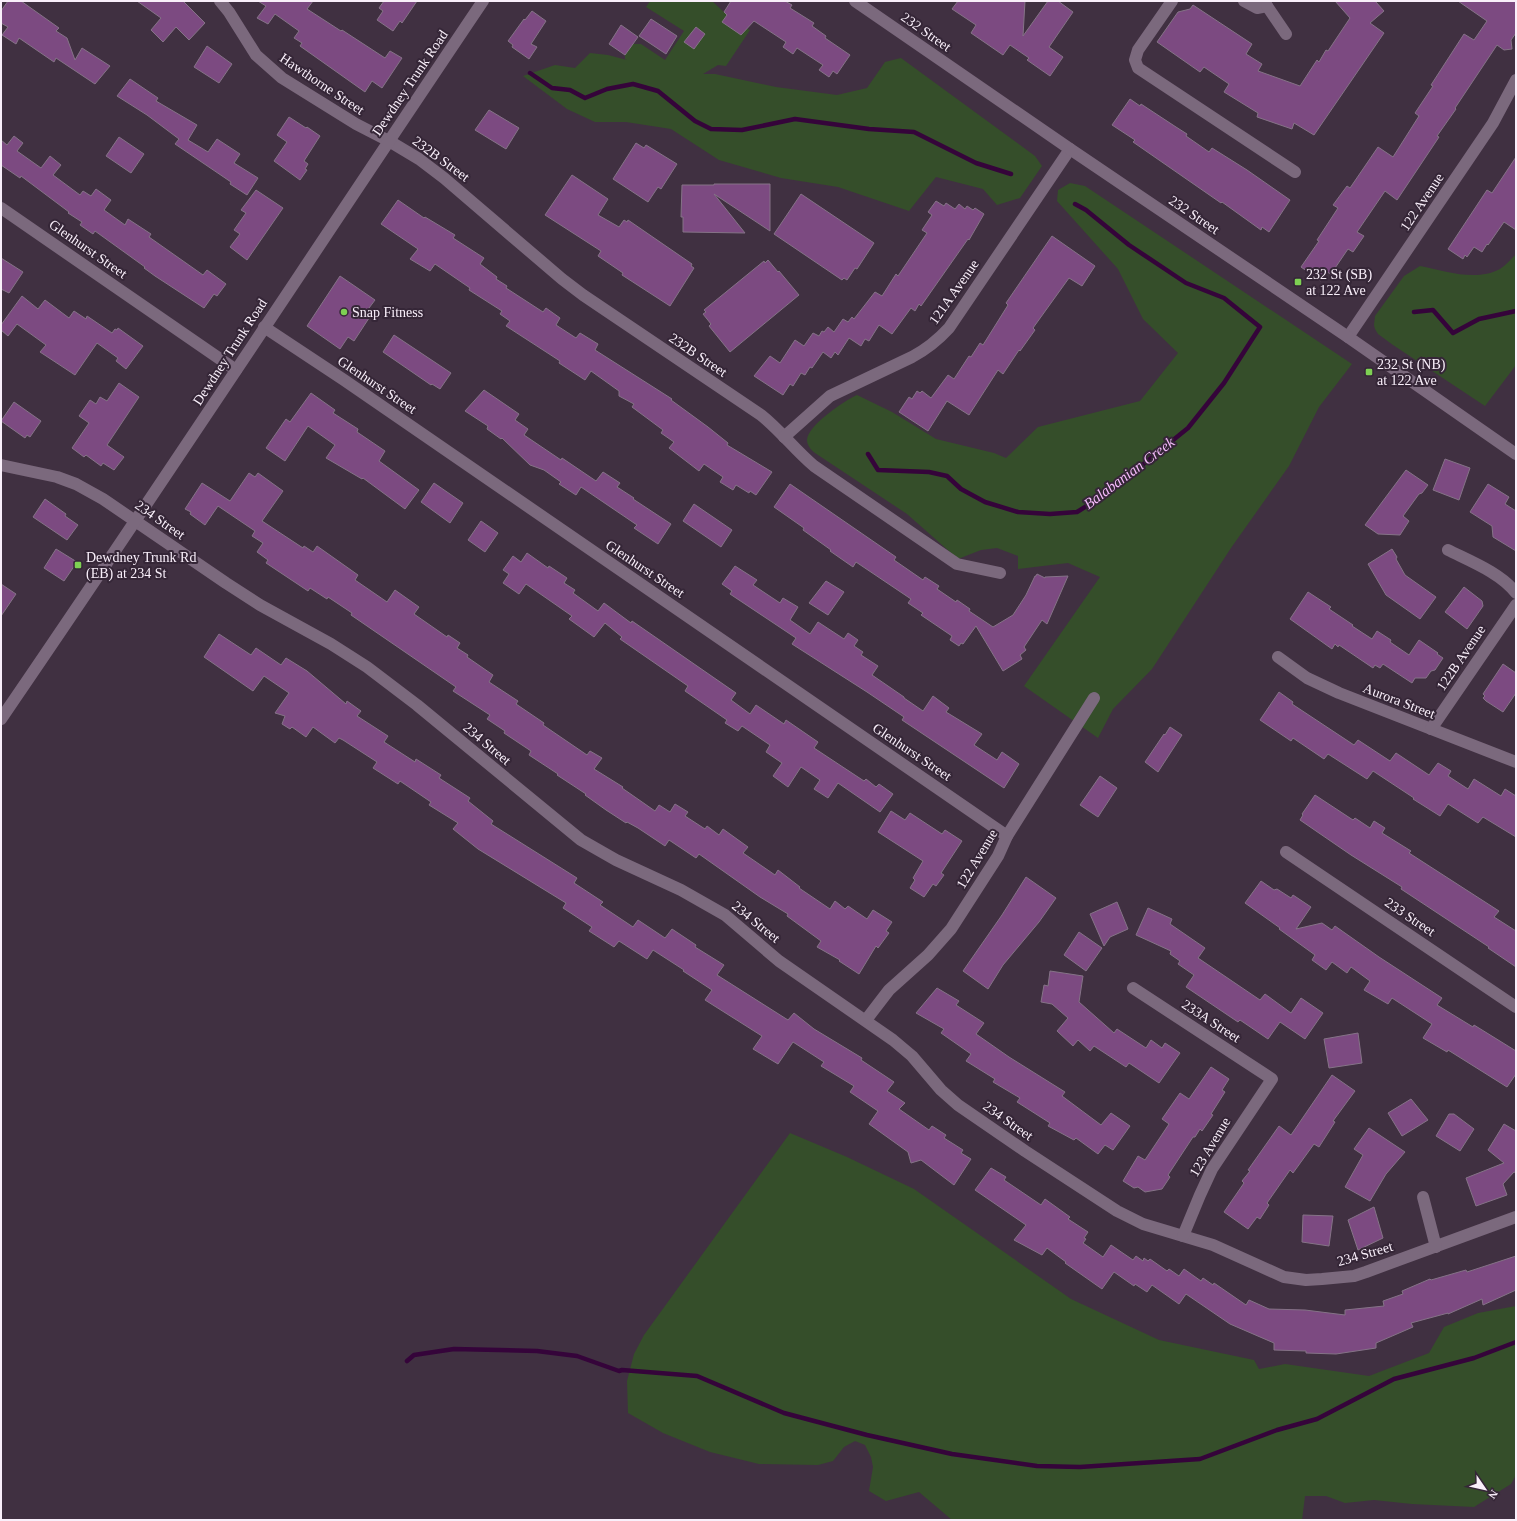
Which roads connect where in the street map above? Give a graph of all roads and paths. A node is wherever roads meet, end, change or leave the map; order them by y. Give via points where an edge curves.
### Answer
1 (220, 1) edge
2 (484, 1) edge
3 (855, 1) edge
4 (1172, 1) edge
5 (1244, 1) edge
6 (1270, 4) edge
7 (1286, 34) dead end
8 (1516, 80) edge
9 (389, 141) junction
10 (1070, 149) junction
11 (1295, 172) dead end
12 (1, 208) edge
13 (264, 327) junction
14 (1348, 337) junction
15 (236, 370) junction
16 (784, 437) junction
17 (1516, 454) edge
18 (1, 465) edge
19 (136, 522) junction
20 (1448, 550) dead end
21 (1000, 573) dead end
22 (1516, 593) edge
23 (1516, 605) edge
24 (1278, 657) dead end
25 (1094, 698) dead end
26 (1, 719) edge
27 (1431, 729) junction
28 (1516, 762) edge
29 (1007, 836) junction
30 (1286, 852) dead end
31 (1133, 988) dead end
32 (1516, 1007) edge
33 (866, 1020) junction
34 (1272, 1079) joint
35 (1423, 1197) dead end
36 (1516, 1217) edge
37 (1184, 1236) junction
38 (1436, 1247) junction

1 - 9 street, Hawthorne Street via 256,55 282,78 356,124
2 - 9 street, Dewdney Trunk Road
3 - 10 street, 232 Street
4 - 11 street via 1138,50 1135,60 1138,68
5 - 6 street via 1257,8
6 - 7 street
8 - 14 street, 122 Avenue via 1494,123
9 - 13 street, Dewdney Trunk Road
9 - 16 street, 232B Street via 412,154 444,178 583,295 761,415
10 - 14 street, 232 Street
10 - 16 street, 121A Avenue via 938,340 912,357 830,396
12 - 15 street, Glenhurst Street
13 - 15 street, Dewdney Trunk Road
13 - 29 street, Glenhurst Street
14 - 17 street, 232 Street
15 - 19 street, Dewdney Trunk Road
16 - 21 street, 232B Street via 814,466 957,564
18 - 19 street, 234 Street via 67,480 103,499
19 - 26 street, Dewdney Trunk Road
19 - 33 street, 234 Street via 260,605 367,667 417,705 580,840 711,906 779,961
20 - 22 street via 1485,568
23 - 27 street, 122B Avenue
24 - 27 street, Aurora Street via 1307,678 1339,694
25 - 29 street, 122 Avenue
27 - 28 street, Aurora Street
29 - 33 street, 122 Avenue via 998,856 952,929 889,990
30 - 32 street, 233 Street
31 - 34 street, 233A Street
33 - 37 street, 234 Street via 905,1049 949,1097 1025,1151 1129,1218
34 - 37 street, 123 Avenue via 1212,1169
35 - 38 street
36 - 38 street, 234 Street
37 - 38 street, 234 Street via 1226,1251 1284,1277 1306,1280 1354,1276

